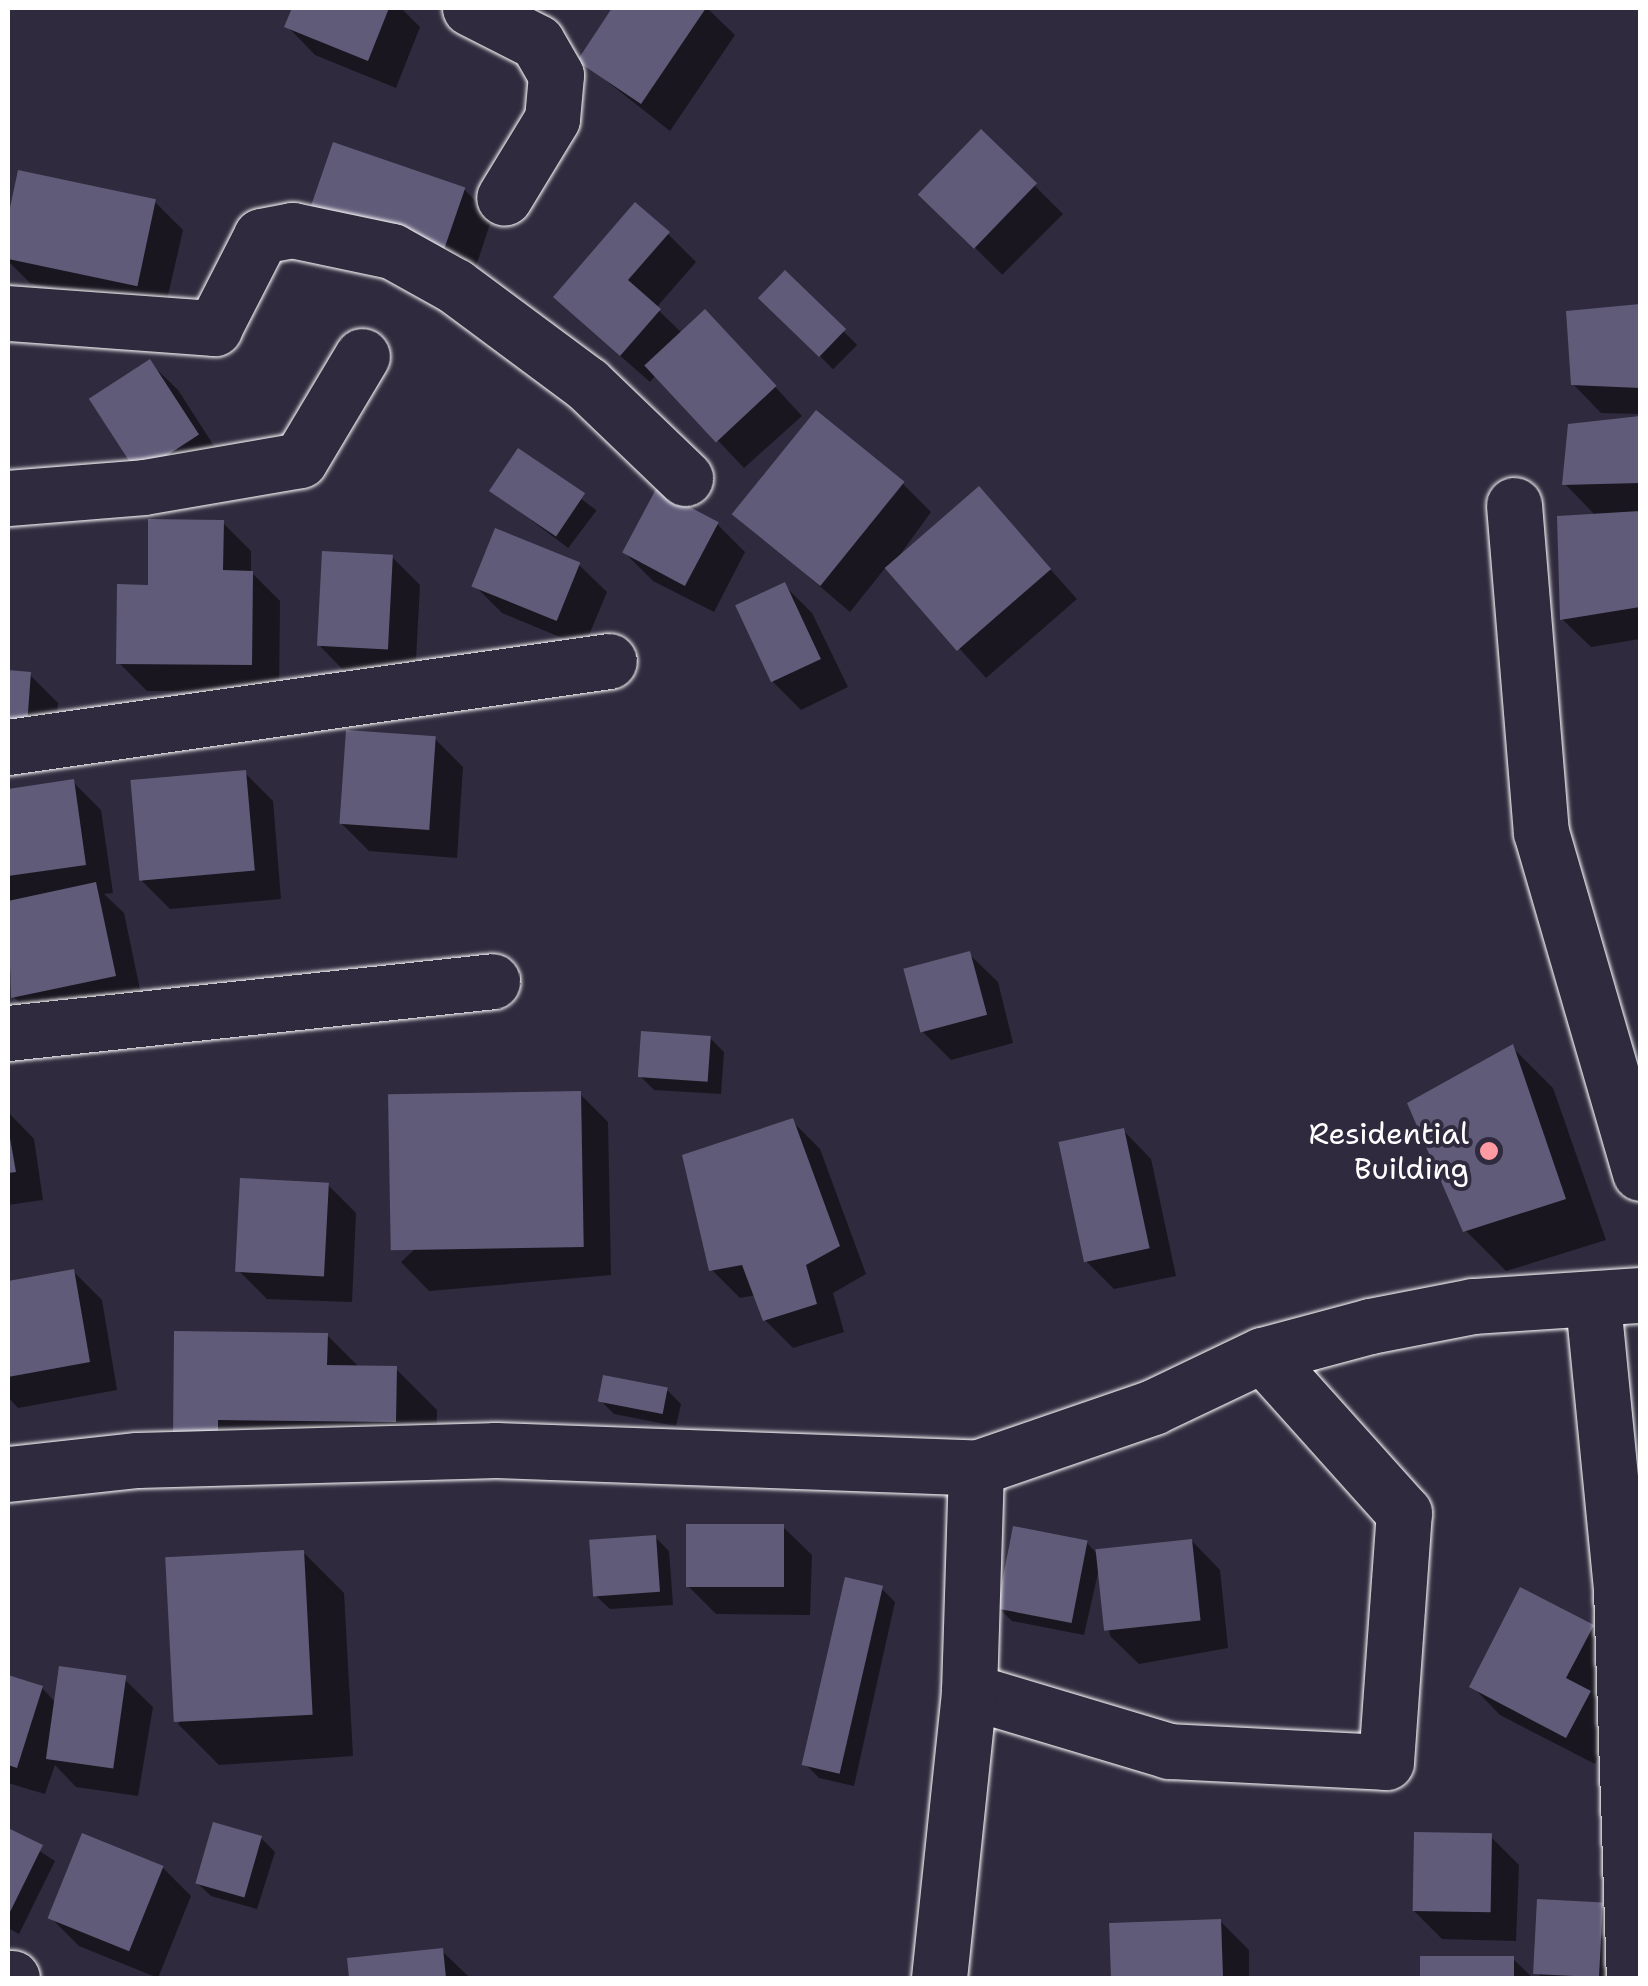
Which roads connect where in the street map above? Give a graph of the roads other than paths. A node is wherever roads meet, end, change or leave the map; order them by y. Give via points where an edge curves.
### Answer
1 (470, 8) edge
2 (504, 198) dead end
3 (8, 313) edge
4 (362, 356) dead end
5 (685, 478) dead end
6 (8, 498) edge
7 (1514, 504) dead end
8 (609, 661) dead end
9 (8, 747) edge
10 (492, 981) dead end
11 (8, 1032) edge
12 (1640, 1173) edge
13 (1617, 1299) edge
14 (1262, 1355) junction
15 (976, 1468) junction
16 (8, 1474) edge
17 (969, 1690) junction
18 (940, 1978) edge
19 (1634, 1978) edge

1 - 2 street via 536,42 556,75 552,119
3 - 5 street via 214,328 261,236 292,230 392,251 455,286 586,384
4 - 6 street via 300,460 144,487
7 - 12 street via 1541,832
8 - 9 street
10 - 11 street
13 - 14 street via 1473,1306
13 - 19 street
14 - 15 street via 1153,1407
14 - 17 street via 1404,1513 1386,1762 1169,1751
15 - 16 street via 496,1450 137,1460
15 - 17 street
17 - 18 street

